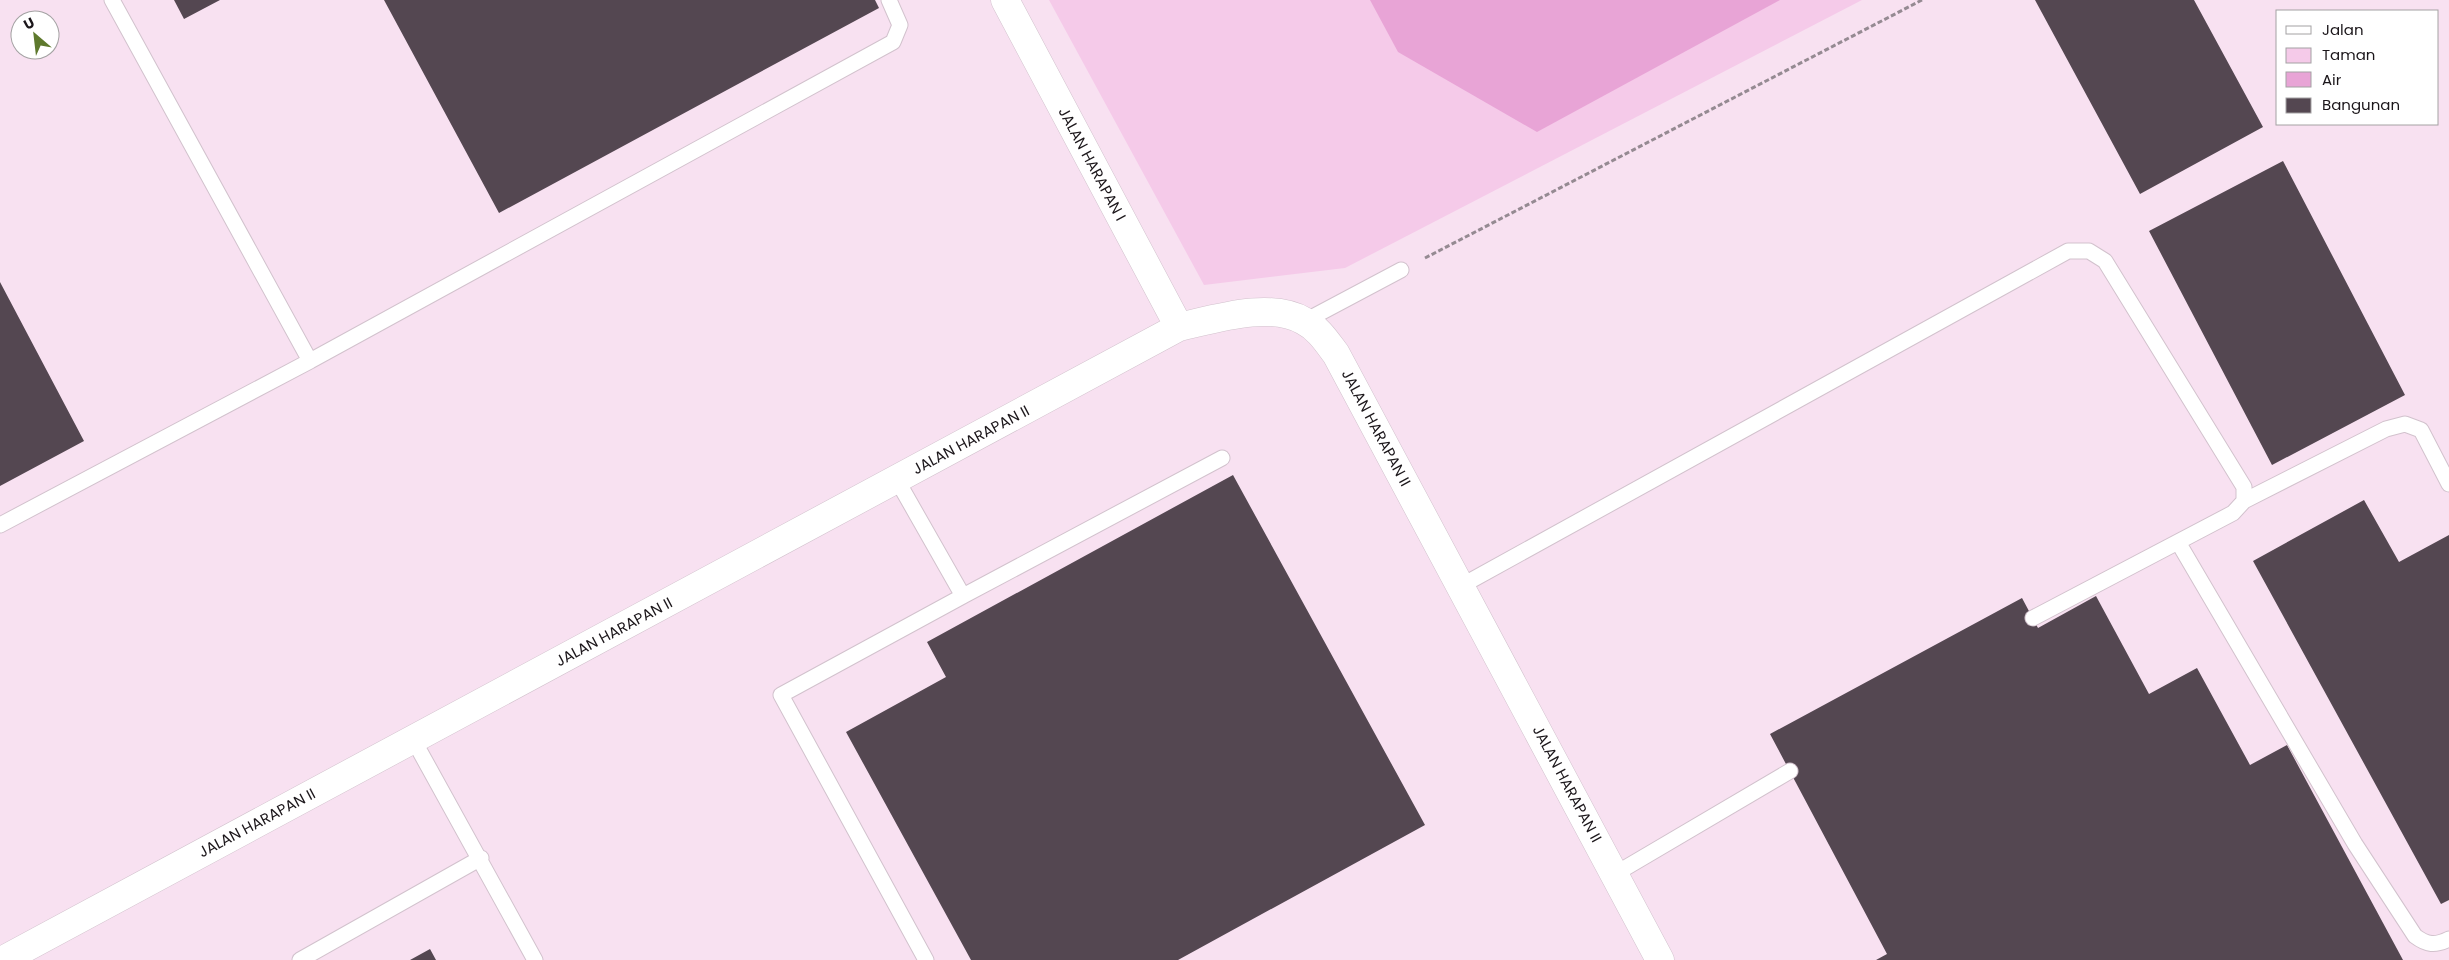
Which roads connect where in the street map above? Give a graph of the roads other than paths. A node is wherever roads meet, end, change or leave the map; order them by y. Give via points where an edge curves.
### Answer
1 (112, 0) edge
2 (889, 0) edge
3 (1005, 0) edge
4 (1401, 270) road end
5 (1304, 321) junction
6 (1179, 327) junction
7 (310, 361) junction
8 (1222, 458) dead end
9 (897, 480) junction
10 (2449, 484) edge
11 (2244, 501) junction
12 (0, 525) edge
13 (2178, 542) junction
14 (1462, 586) junction
15 (964, 596) junction
16 (2033, 618) dead end
17 (413, 739) junction
18 (1790, 770) dead end
19 (480, 858) junction
20 (1615, 874) junction
21 (2449, 939) edge
22 (3, 960) edge
23 (300, 960) edge
24 (535, 960) edge
25 (926, 960) edge
26 (1660, 960) edge

1 - 7 lane
2 - 7 lane via 900,25 893,42
3 - 6 street, JALAN HARAPAN I
4 - 5 lane
5 - 6 street, JALAN HARAPAN II via 1289,315 1241,313
5 - 14 street, JALAN HARAPAN II via 1336,354
6 - 9 street, JALAN HARAPAN II
7 - 12 lane
8 - 15 lane
9 - 15 lane
9 - 17 street, JALAN HARAPAN II
10 - 11 lane via 2422,430 2405,424 2386,429
11 - 13 lane via 2233,513
11 - 14 lane via 2244,487 2105,261 2089,251 2068,252
13 - 16 lane
13 - 21 lane via 2355,844 2415,936 2425,943 2438,944
14 - 20 street, JALAN HARAPAN II
15 - 25 lane via 782,694
17 - 19 lane
17 - 22 street, JALAN HARAPAN II
18 - 20 lane
19 - 23 lane
19 - 24 lane
20 - 26 street, JALAN HARAPAN II

